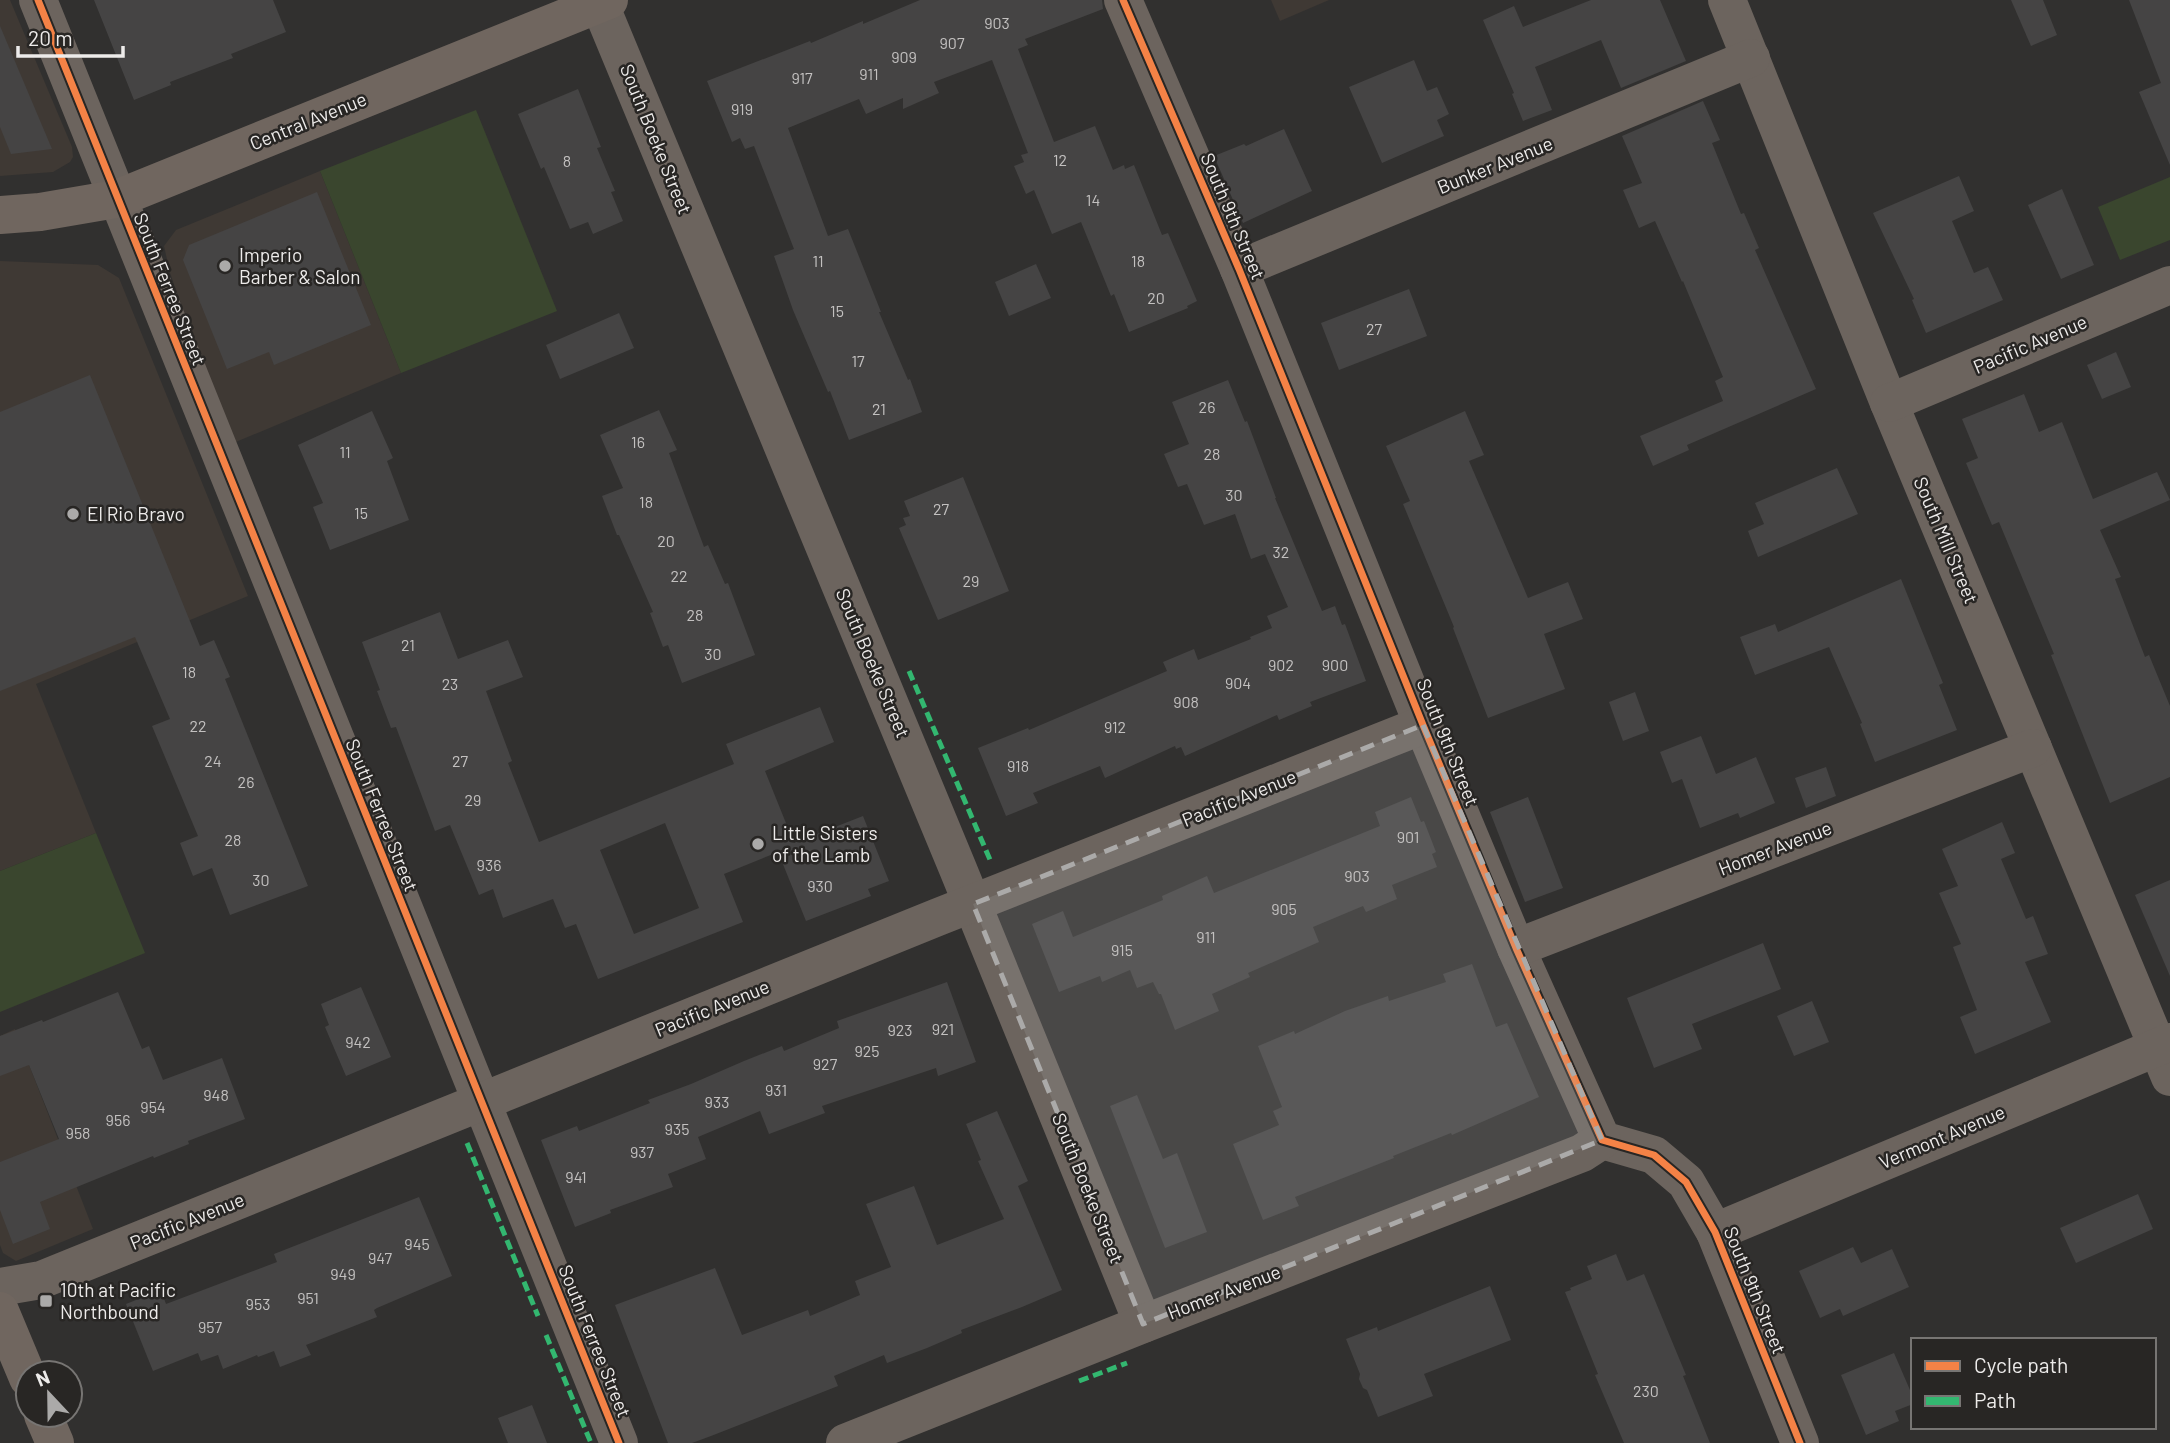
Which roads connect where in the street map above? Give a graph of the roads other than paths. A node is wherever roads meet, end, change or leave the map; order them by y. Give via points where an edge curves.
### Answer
1 (38, 0) edge
2 (1123, 0) edge
3 (1727, 0) edge
4 (602, 1) edge
5 (1751, 58) junction
6 (116, 198) junction
7 (0, 215) edge
8 (1239, 270) junction
9 (2170, 285) edge
10 (1889, 403) junction
11 (1423, 725) junction
12 (2034, 748) junction
13 (972, 905) junction
14 (1516, 948) junction
15 (2166, 1056) edge
16 (481, 1102) junction
17 (1602, 1140) junction
18 (1715, 1232) junction
19 (0, 1287) edge
20 (0, 1311) edge
21 (1143, 1324) junction
22 (20, 1359) edge
23 (619, 1443) edge
24 (845, 1443) edge
25 (1800, 1443) edge

1 - 6 street, South Ferree Street
2 - 8 street, South 9th Street
3 - 5 street, South Mill Street
4 - 6 main road, Central Avenue
4 - 13 street, South Boeke Street
5 - 8 street, Bunker Avenue
5 - 10 street, South Mill Street
6 - 7 main road, Central Avenue
6 - 16 street, South Ferree Street
8 - 11 street, South 9th Street
9 - 10 street, Pacific Avenue
10 - 12 street, South Mill Street
11 - 13 street, Pacific Avenue
11 - 14 street, South 9th Street
12 - 14 street, Homer Avenue
12 - 15 street, South Mill Street
13 - 16 street, Pacific Avenue
13 - 21 street, South Boeke Street
14 - 17 street, South 9th Street
15 - 18 street, Vermont Avenue
16 - 19 street, Pacific Avenue via 41,1280
16 - 23 street, South Ferree Street
17 - 18 street, South 9th Street via 1654,1155 1686,1182
17 - 21 street, Homer Avenue via 1582,1153
18 - 25 street, South 9th Street
20 - 22 main road
21 - 24 street, Homer Avenue

